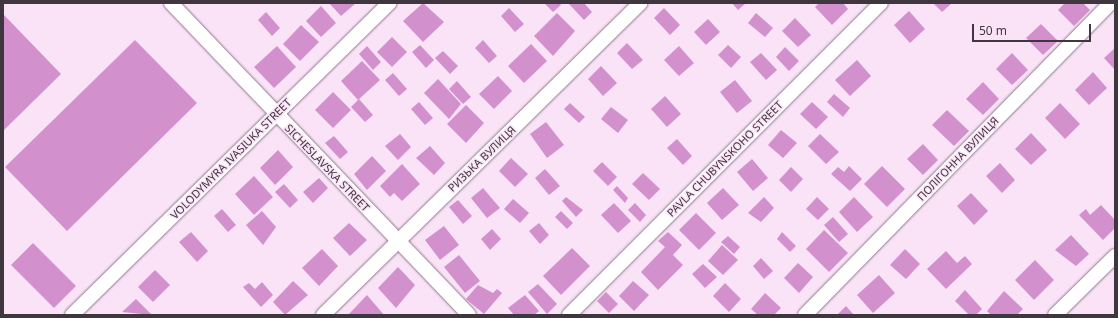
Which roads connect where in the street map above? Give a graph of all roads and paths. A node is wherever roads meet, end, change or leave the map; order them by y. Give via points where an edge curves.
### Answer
1 (170, 3) edge
2 (390, 3) edge
3 (641, 3) edge
4 (881, 3) edge
5 (1111, 3) edge
6 (276, 115) junction
7 (397, 241) junction
8 (1115, 256) edge
9 (72, 315) edge
10 (323, 315) edge
11 (469, 315) edge
12 (569, 315) edge
13 (805, 315) edge
14 (1055, 315) edge

1 - 6 street, SICHESLAVSKA STREET
2 - 6 street, VOLODYMYRA IVASIUKA STREET
3 - 7 street, РИЗЬКА ВУЛИЦЯ
4 - 12 street, PAVLA CHUBYNSKOHO STREET
5 - 13 street, ПОЛІГОННА ВУЛИЦЯ
6 - 7 street, SICHESLAVSKA STREET
6 - 9 street, VOLODYMYRA IVASIUKA STREET
7 - 10 street, РИЗЬКА ВУЛИЦЯ
7 - 11 street, SICHESLAVSKA STREET
8 - 14 street

